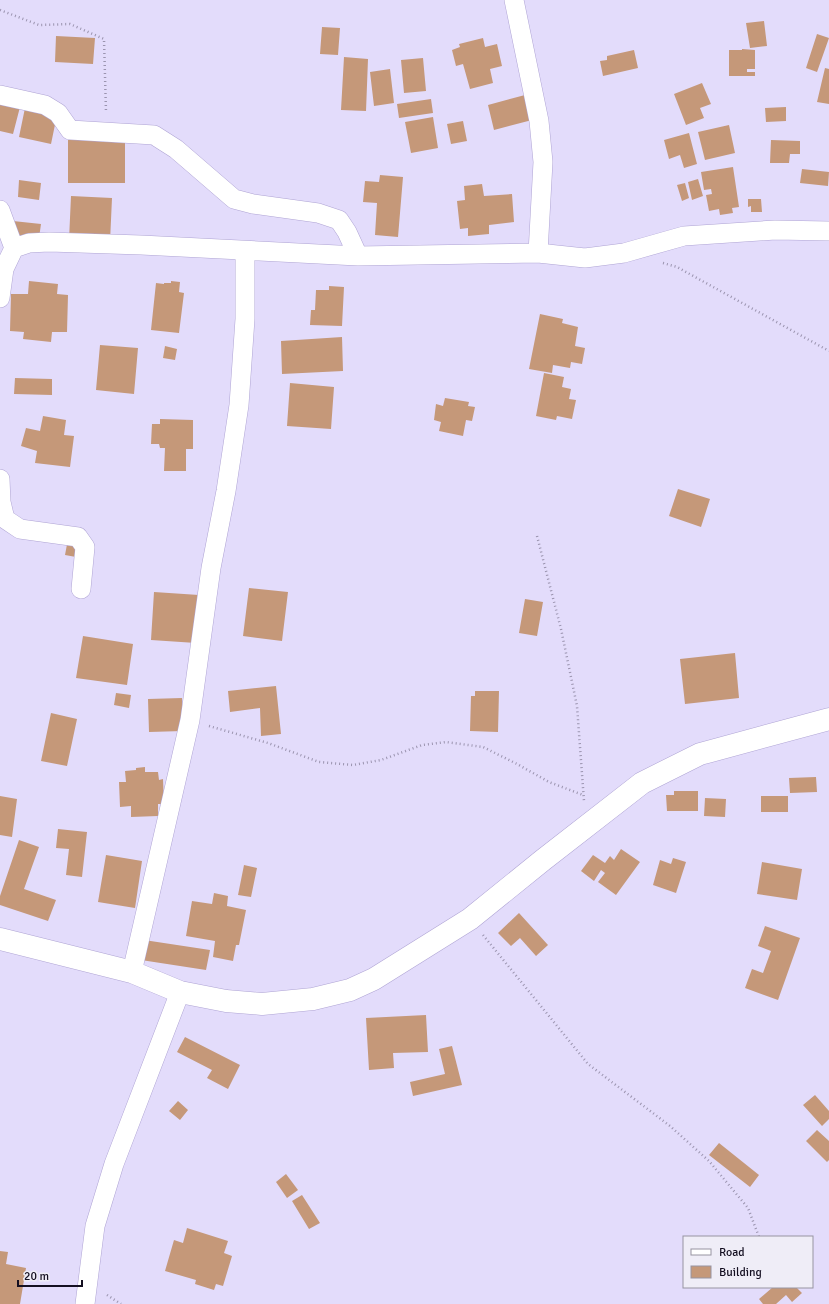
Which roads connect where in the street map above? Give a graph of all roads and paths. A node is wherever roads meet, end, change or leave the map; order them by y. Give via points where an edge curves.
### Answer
1 (514, 0) edge
2 (0, 10) edge
3 (0, 95) edge
4 (107, 133) junction
5 (0, 210) edge
6 (829, 231) edge
7 (14, 248) junction
8 (245, 251) junction
9 (538, 253) junction
10 (358, 256) junction
11 (662, 263) dead end
12 (0, 298) edge
13 (829, 351) edge
14 (0, 480) edge
15 (537, 536) dead end
16 (80, 589) dead end
17 (829, 719) edge
18 (190, 720) junction
19 (584, 795) junction
20 (587, 827) junction
21 (470, 919) junction
22 (0, 939) edge
23 (132, 972) junction
24 (180, 992) junction
25 (759, 1236) edge
26 (85, 1304) edge

1 - 9 street via 539,121 543,162
2 - 4 path via 39,25 70,24 104,38
3 - 4 street via 45,105 58,112 70,130
4 - 10 street via 154,135 176,149 234,199 318,213 339,220
5 - 7 street
6 - 9 street via 775,230 684,236 624,253 585,258
7 - 8 street via 29,243 49,242
7 - 12 street via 4,269
8 - 10 street
8 - 18 street via 245,319 239,405 211,568
9 - 10 street
11 - 13 path via 677,267
14 - 16 street via 5,519 20,528 78,537 85,547
15 - 19 path via 561,629 577,706
17 - 20 street via 700,754 642,784
18 - 19 path via 268,743 319,762 352,765 381,760 422,745 446,742 483,747 549,782
18 - 23 street
19 - 20 path
20 - 21 street
21 - 24 street via 374,979 336,994 262,1004 226,1001
21 - 25 path via 588,1064 670,1126 709,1161 748,1208
22 - 23 street
23 - 24 street
24 - 26 street via 114,1164 97,1219

